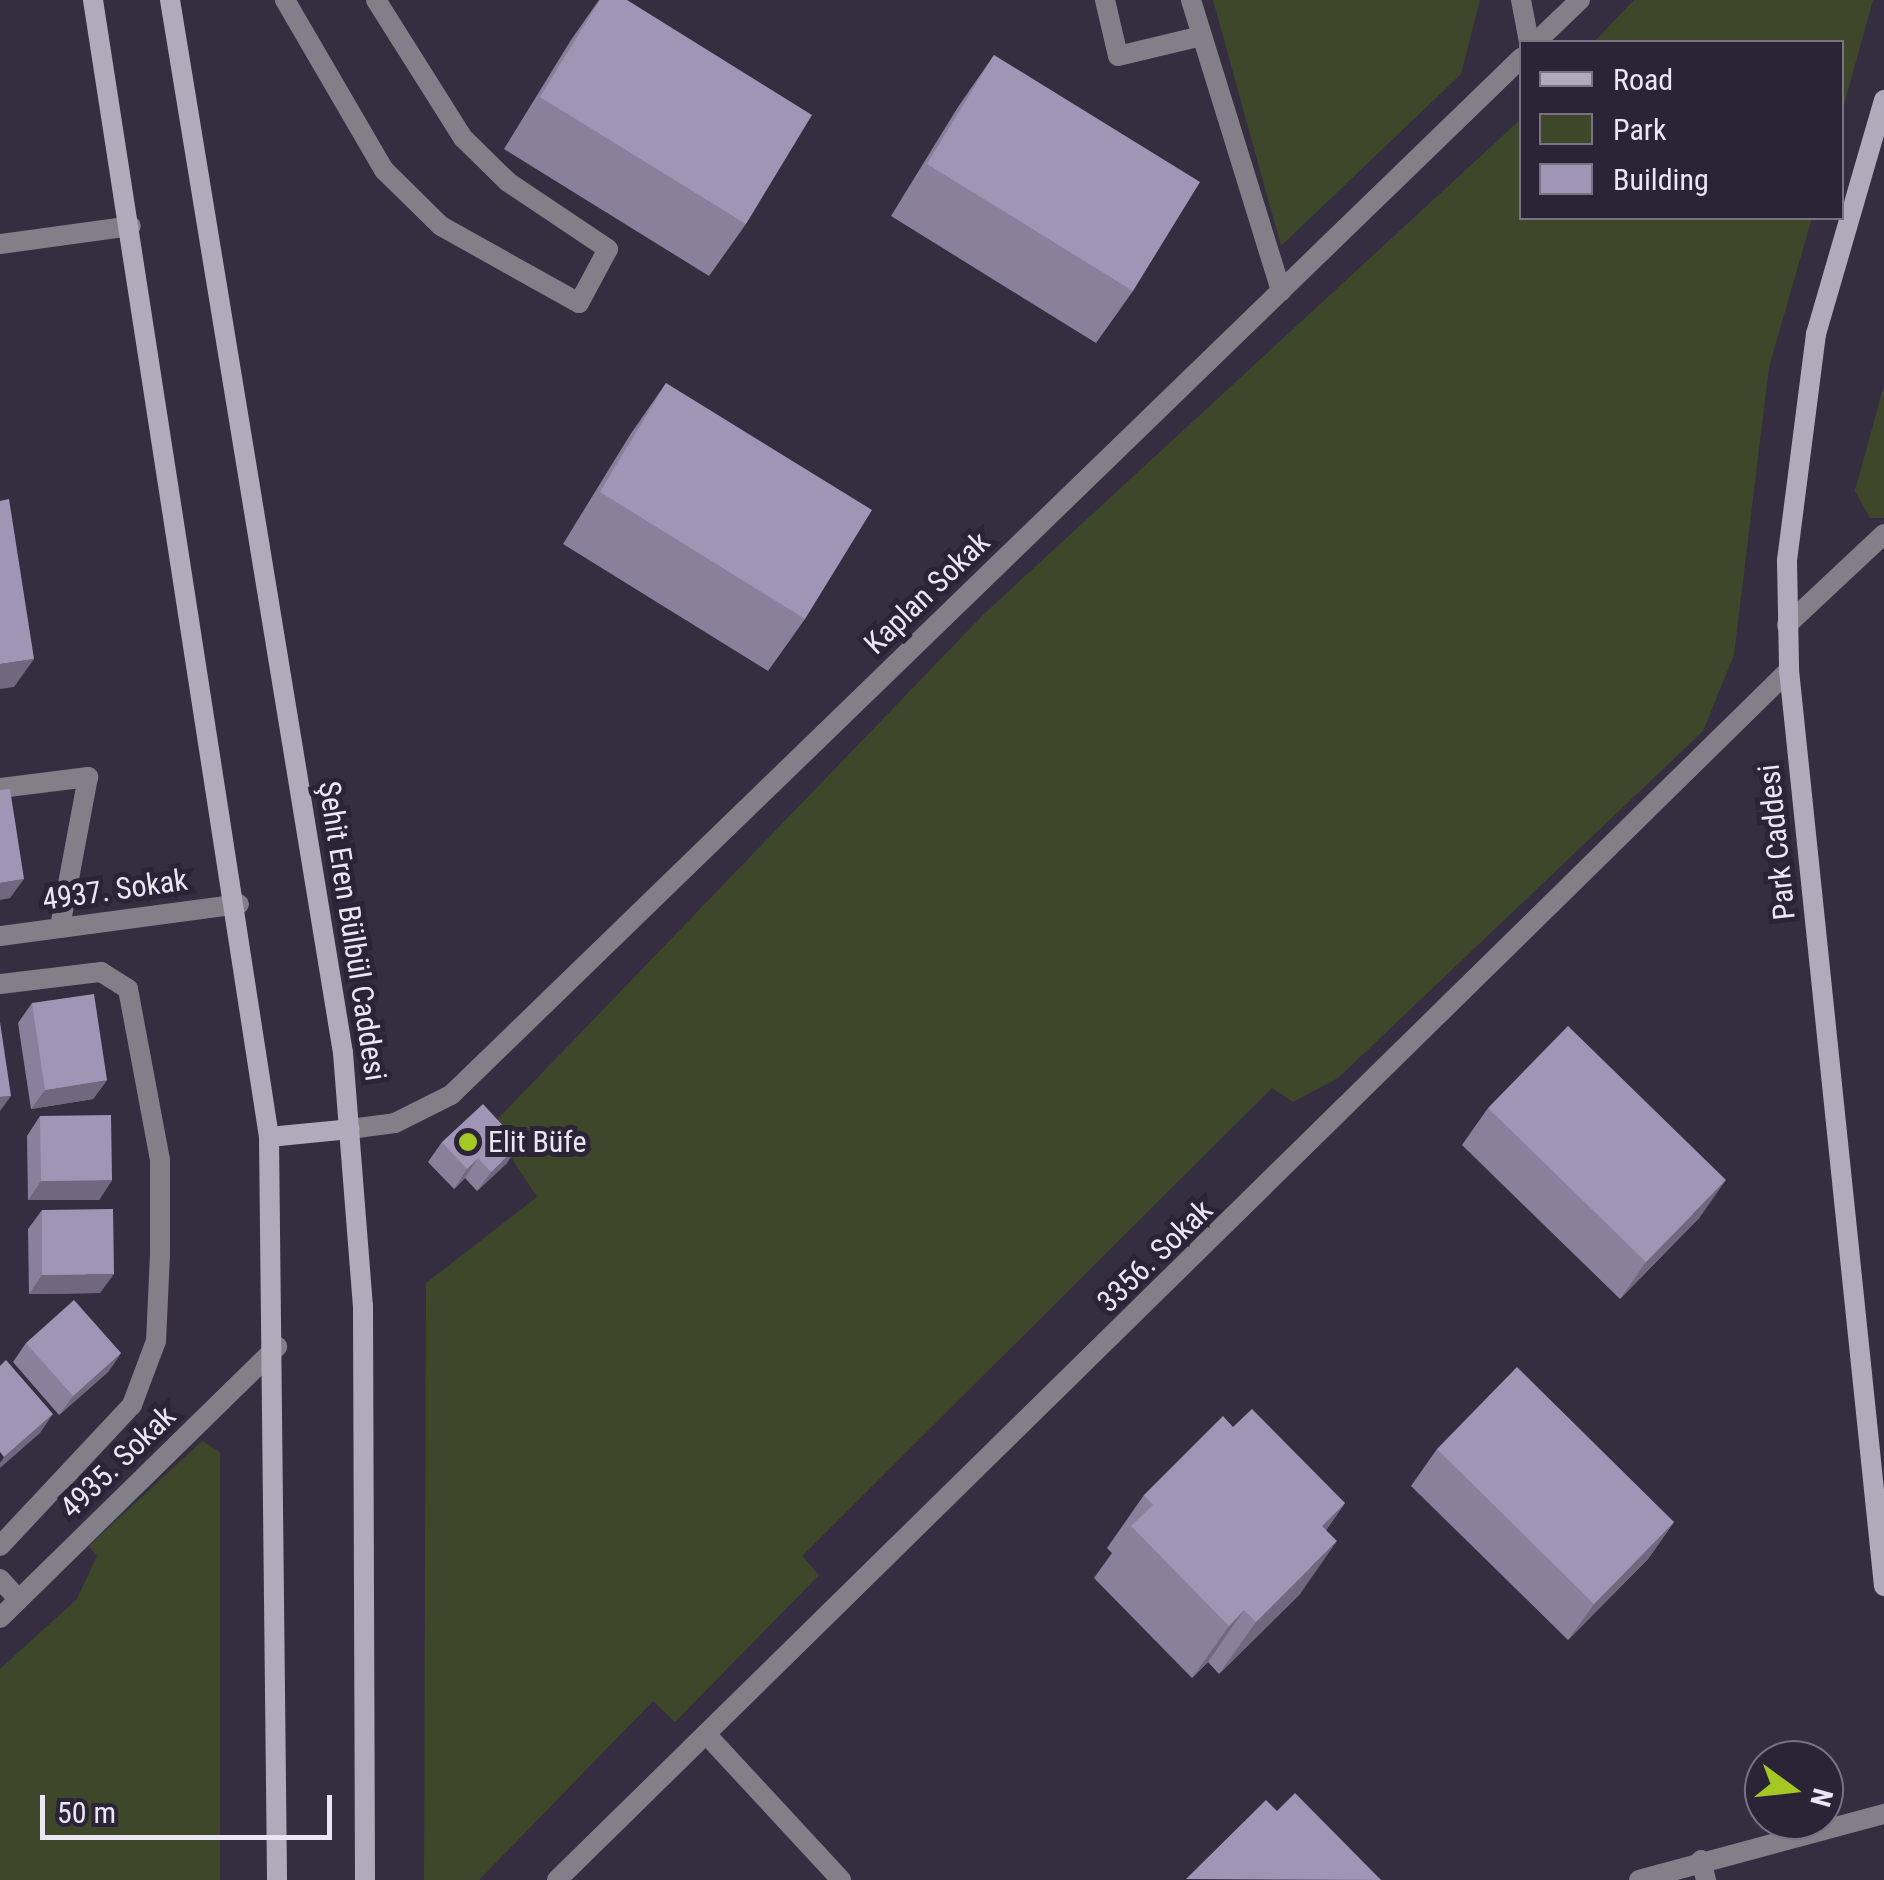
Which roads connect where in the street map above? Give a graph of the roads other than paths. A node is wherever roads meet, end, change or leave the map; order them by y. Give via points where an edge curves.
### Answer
1 (93, 0) edge
2 (170, 0) edge
3 (285, 0) edge
4 (376, 0) edge
5 (1106, 0) edge
6 (1191, 0) edge
7 (1521, 0) edge
8 (1580, 0) edge
9 (1202, 36) junction
10 (1532, 40) edge
11 (1535, 40) edge
12 (1519, 60) edge
13 (1884, 100) edge
14 (131, 226) junction
15 (0, 244) edge
16 (1280, 291) junction
17 (1884, 534) edge
18 (1787, 625) junction
19 (1789, 670) junction
20 (0, 788) edge
21 (239, 904) junction
22 (60, 928) junction
23 (0, 936) edge
24 (0, 984) edge
25 (350, 1129) junction
26 (268, 1137) junction
27 (277, 1348) junction
28 (1877, 1433) edge
29 (0, 1546) edge
30 (0, 1579) edge
31 (1884, 1586) edge
32 (19, 1600) junction
33 (0, 1618) edge
34 (706, 1734) junction
35 (1884, 1814) edge
36 (1704, 1870) edge
37 (278, 1880) edge
38 (365, 1880) edge
39 (557, 1880) edge
40 (841, 1880) edge
41 (1639, 1880) edge

1 - 14 main road
2 - 25 main road, Şehit Eren Bülbül Caddesi
3 - 4 street via 384,170 441,226 579,303 608,249 508,182 463,138
5 - 9 street via 1118,56
6 - 9 street
7 - 10 street
8 - 11 street
9 - 16 street
12 - 16 street, Kaplan Sokak
13 - 18 main road, Park Caddesi via 1802,409
14 - 15 street
14 - 21 main road
16 - 25 street, Kaplan Sokak via 451,1095 395,1123
17 - 18 street
18 - 19 main road, Park Caddesi
19 - 28 main road, Park Caddesi
19 - 34 street, 3356. Sokak
20 - 22 street via 88,777
21 - 22 street, 4937. Sokak
21 - 26 main road
22 - 23 street, 4937. Sokak
24 - 29 street via 101,972 128,989 160,1160 160,1254 156,1341 132,1405
25 - 26 main road
25 - 38 main road, Şehit Eren Bülbül Caddesi via 363,1306
26 - 27 main road
27 - 32 street, 4935. Sokak
27 - 37 main road
28 - 31 main road, Park Caddesi
30 - 32 street
32 - 33 street, 4935. Sokak
34 - 39 street, 3356. Sokak
34 - 40 street
35 - 36 street
36 - 41 street

